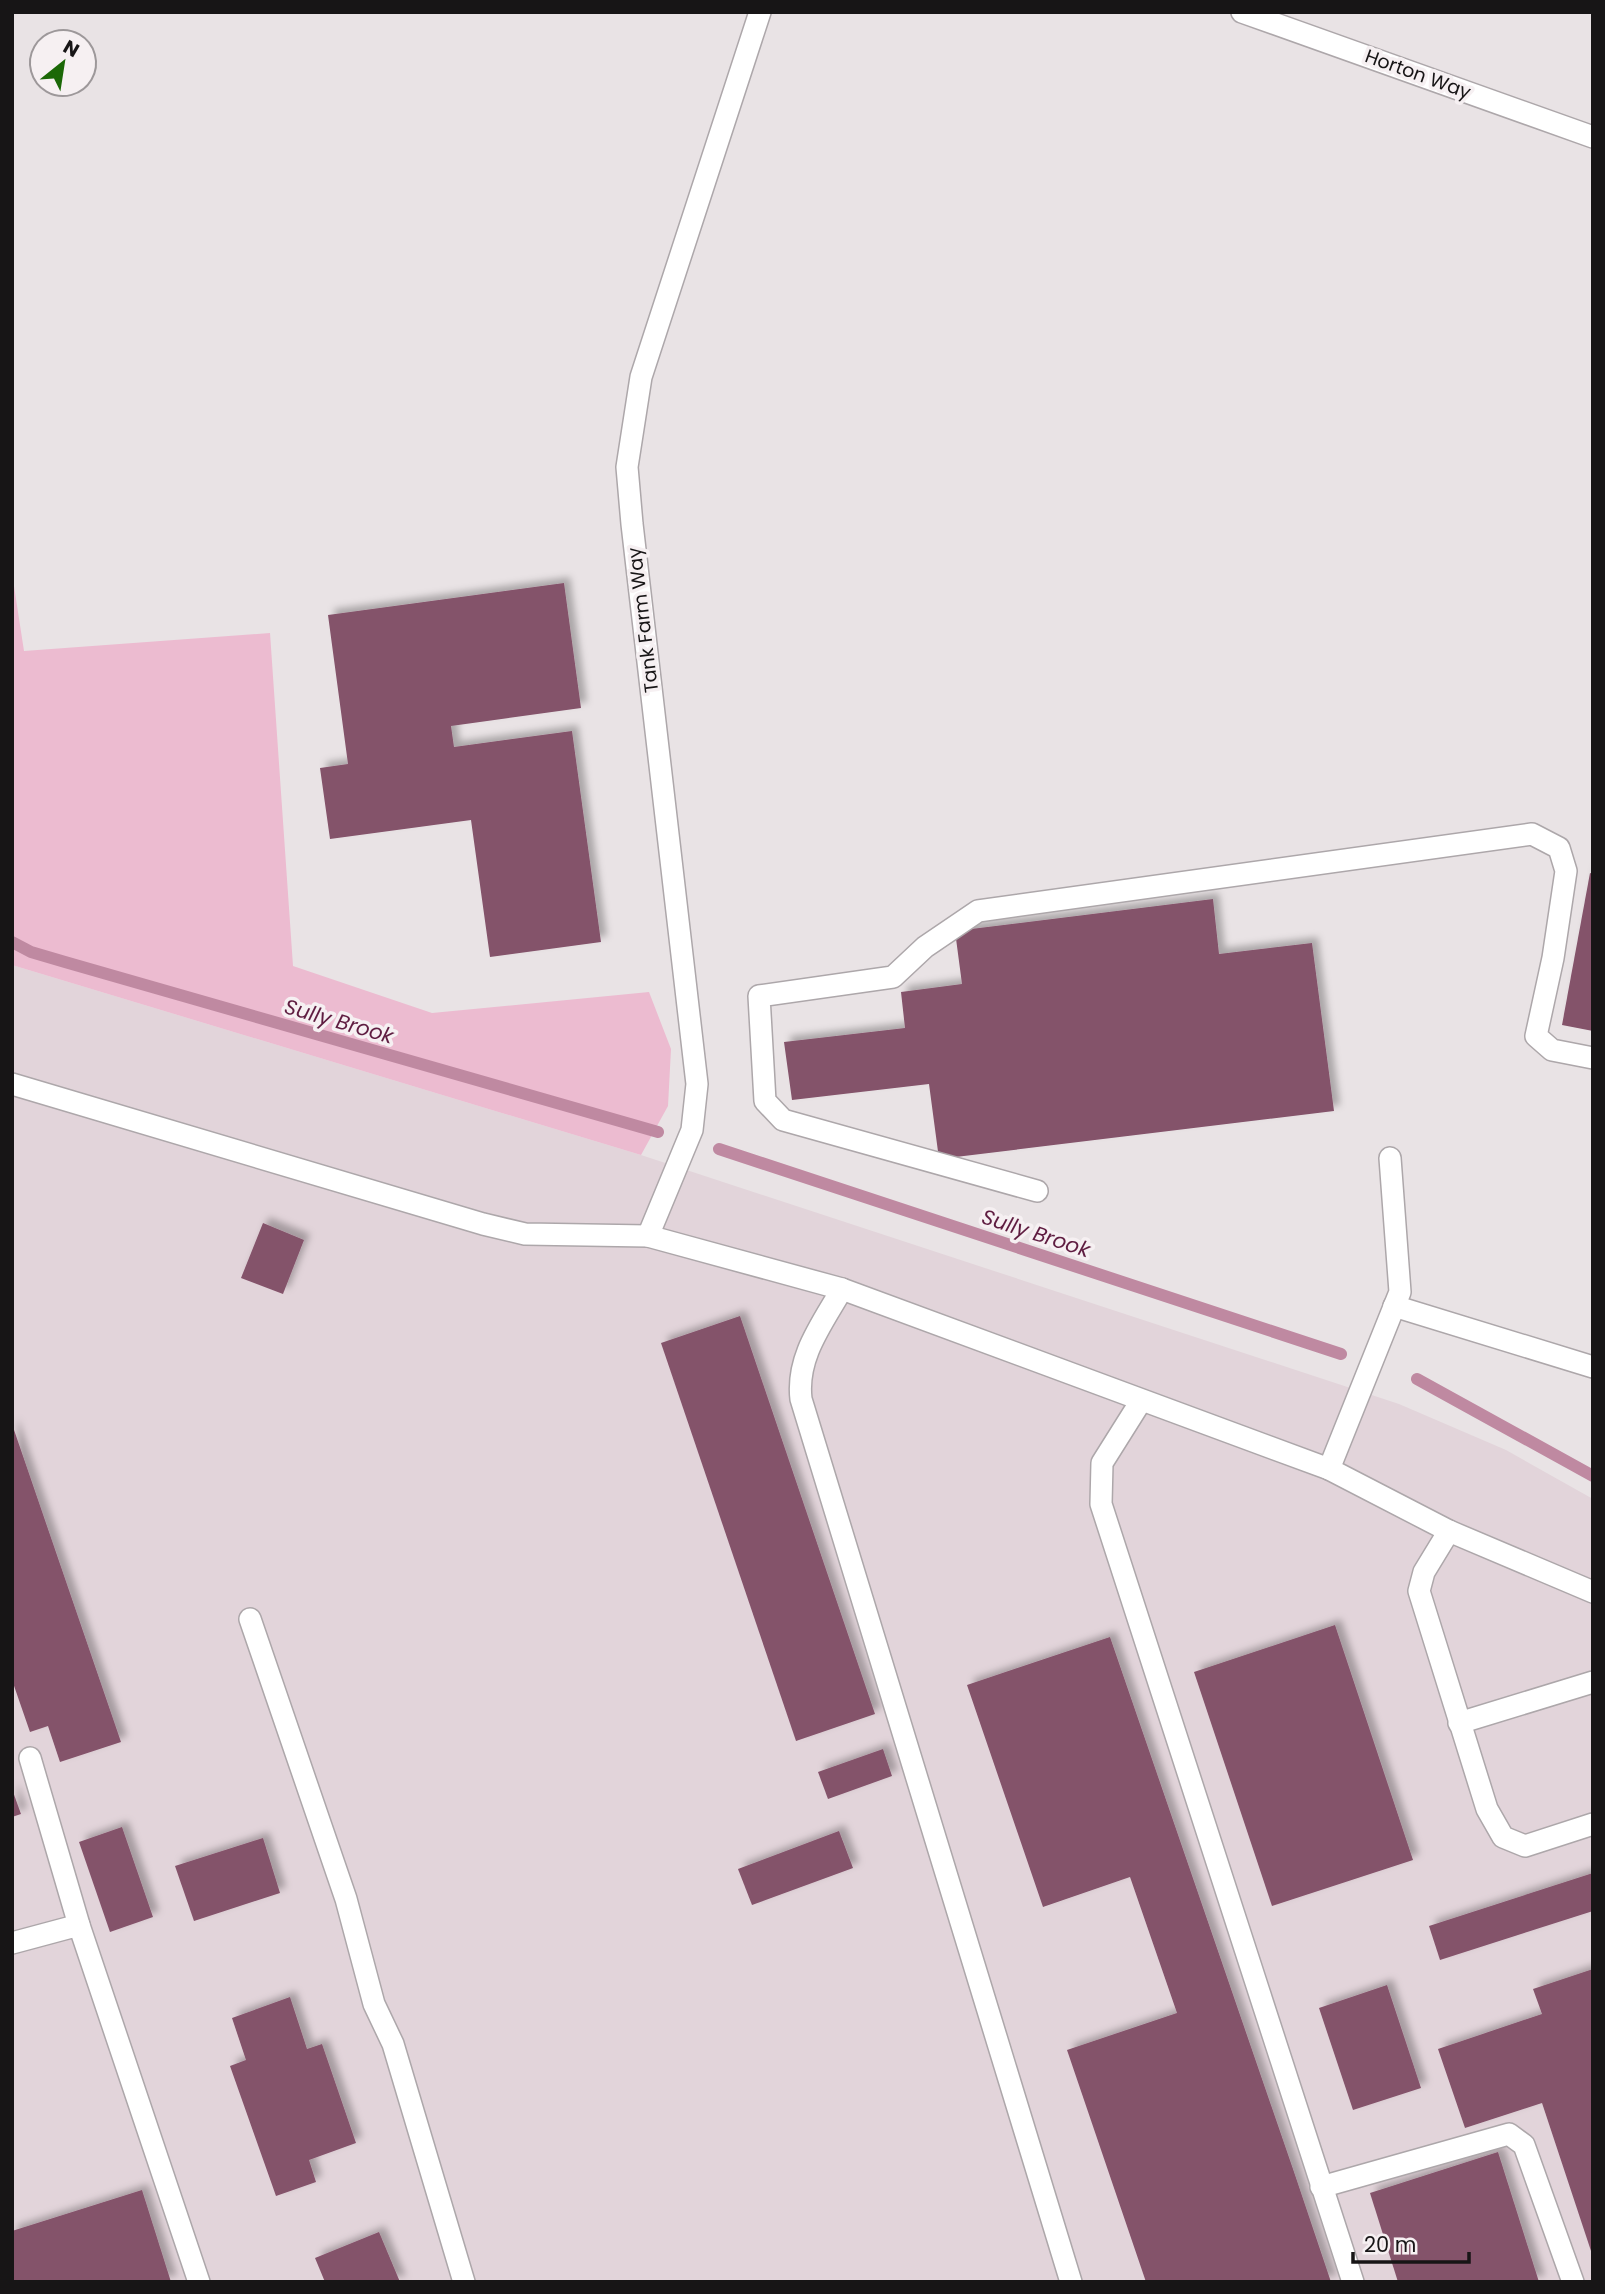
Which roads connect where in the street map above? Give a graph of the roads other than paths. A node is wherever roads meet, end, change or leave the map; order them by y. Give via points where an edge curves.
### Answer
1 (760, 12) edge
2 (1242, 12) edge
3 (1593, 136) edge
4 (1593, 1058) edge
5 (12, 1084) edge
6 (1390, 1158) dead end
7 (1037, 1191) dead end
8 (648, 1236) junction
9 (842, 1289) junction
10 (1394, 1306) junction
11 (1593, 1367) edge
12 (1141, 1401) junction
13 (1329, 1469) junction
14 (1449, 1531) junction
15 (1593, 1592) edge
16 (250, 1619) dead end
17 (1593, 1682) edge
18 (1459, 1723) junction
19 (30, 1758) dead end
20 (1593, 1824) edge
21 (79, 1925) junction
22 (12, 1943) edge
23 (1321, 2187) junction
24 (199, 2282) edge
25 (464, 2282) edge
26 (1071, 2282) edge
27 (1353, 2282) edge
28 (1573, 2282) edge

1 - 8 lane, Tank Farm Way via 641,377 627,467 697,1084 692,1130
2 - 3 lane, Horton Way
4 - 7 lane via 1552,1050 1536,1035 1566,871 1559,848 1532,834 978,911 925,947 893,977 759,996 765,1101 783,1120
5 - 8 lane via 483,1224 525,1234
6 - 10 lane via 1400,1292
8 - 9 lane
9 - 12 lane
9 - 26 lane via 805,1356 799,1379 801,1399
10 - 11 lane
10 - 13 lane
12 - 13 lane
12 - 23 lane via 1102,1463 1101,1504
13 - 14 lane
14 - 15 lane
14 - 18 lane via 1424,1572 1419,1591
16 - 25 lane via 346,1899 374,2004 393,2044
17 - 18 lane
18 - 20 lane via 1487,1809 1503,1837 1525,1846
19 - 21 lane
21 - 22 lane
21 - 24 lane
23 - 27 lane
23 - 28 lane via 1509,2134 1524,2145

